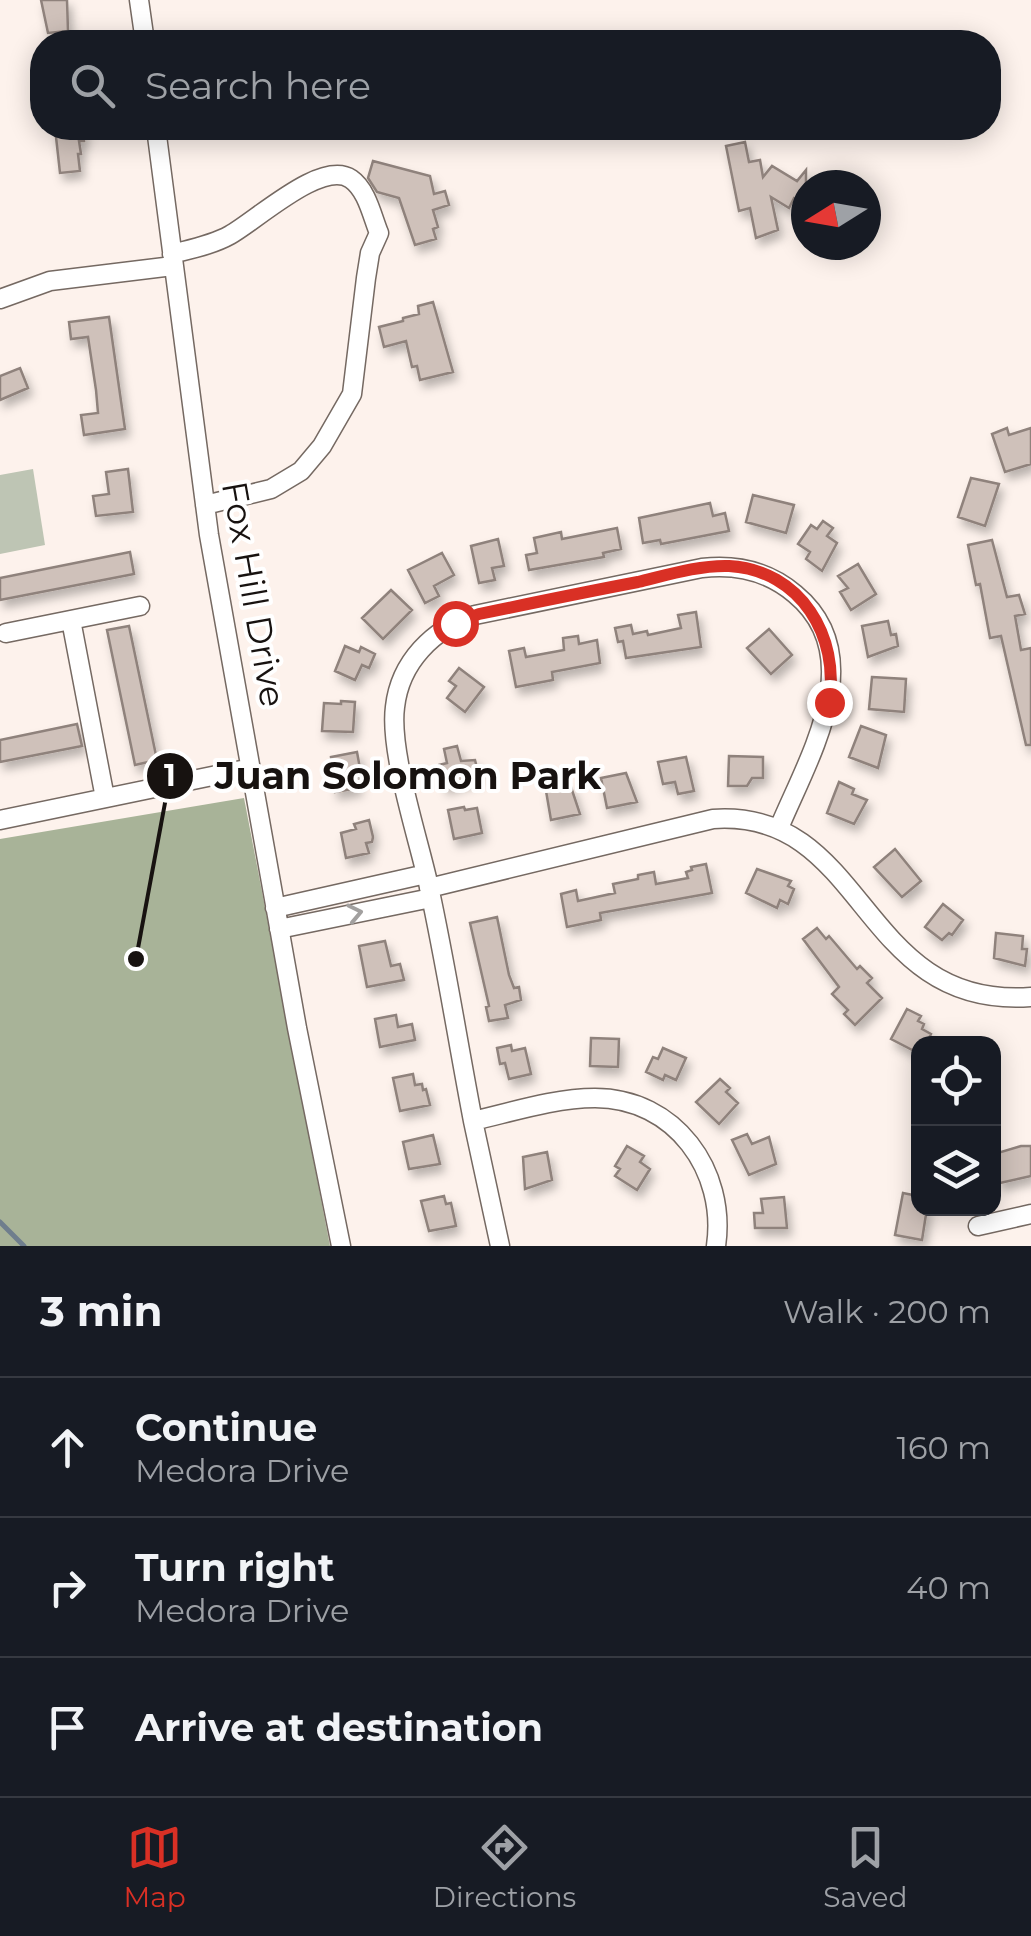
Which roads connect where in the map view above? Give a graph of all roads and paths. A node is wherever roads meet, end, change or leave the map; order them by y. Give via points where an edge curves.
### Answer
1 (140, 0) edge
2 (144, 30) edge
3 (157, 140) edge
4 (172, 260) junction
5 (0, 299) edge
6 (205, 505) junction
7 (140, 606) dead end
8 (71, 620) junction
9 (6, 633) dead end
10 (251, 768) junction
11 (105, 798) junction
12 (0, 820) edge
13 (779, 828) junction
14 (429, 887) junction
15 (275, 908) junction
16 (279, 929) junction
17 (1031, 996) edge
18 (473, 1120) junction
19 (1031, 1214) edge
20 (978, 1226) dead end
21 (341, 1246) edge
22 (500, 1246) edge
23 (716, 1246) edge

1 - 2 street
3 - 4 street, Fox Hill Drive
4 - 5 street via 43,282
4 - 6 street, Fox Hill Drive
4 - 6 street via 230,236 331,174 348,176 360,188 379,233 370,253 352,394 322,446 301,471 271,489
6 - 10 street, Fox Hill Drive
7 - 8 street
8 - 9 street
8 - 11 street
10 - 11 street
10 - 15 street, Fox Hill Drive
11 - 12 street
13 - 14 street via 746,818 713,819
13 - 14 street via 829,702 828,644 812,612 780,582 738,567 702,568 468,617 420,650 400,686 394,726
13 - 17 street via 816,851 920,968 967,990
14 - 15 street
16 -> 14 street
14 - 18 street
15 - 16 street, Fox Hill Drive
16 - 21 street, Fox Hill Drive
18 - 22 street
18 - 23 street via 582,1098 620,1100 655,1114 685,1136 709,1174 718,1210
19 - 20 street

